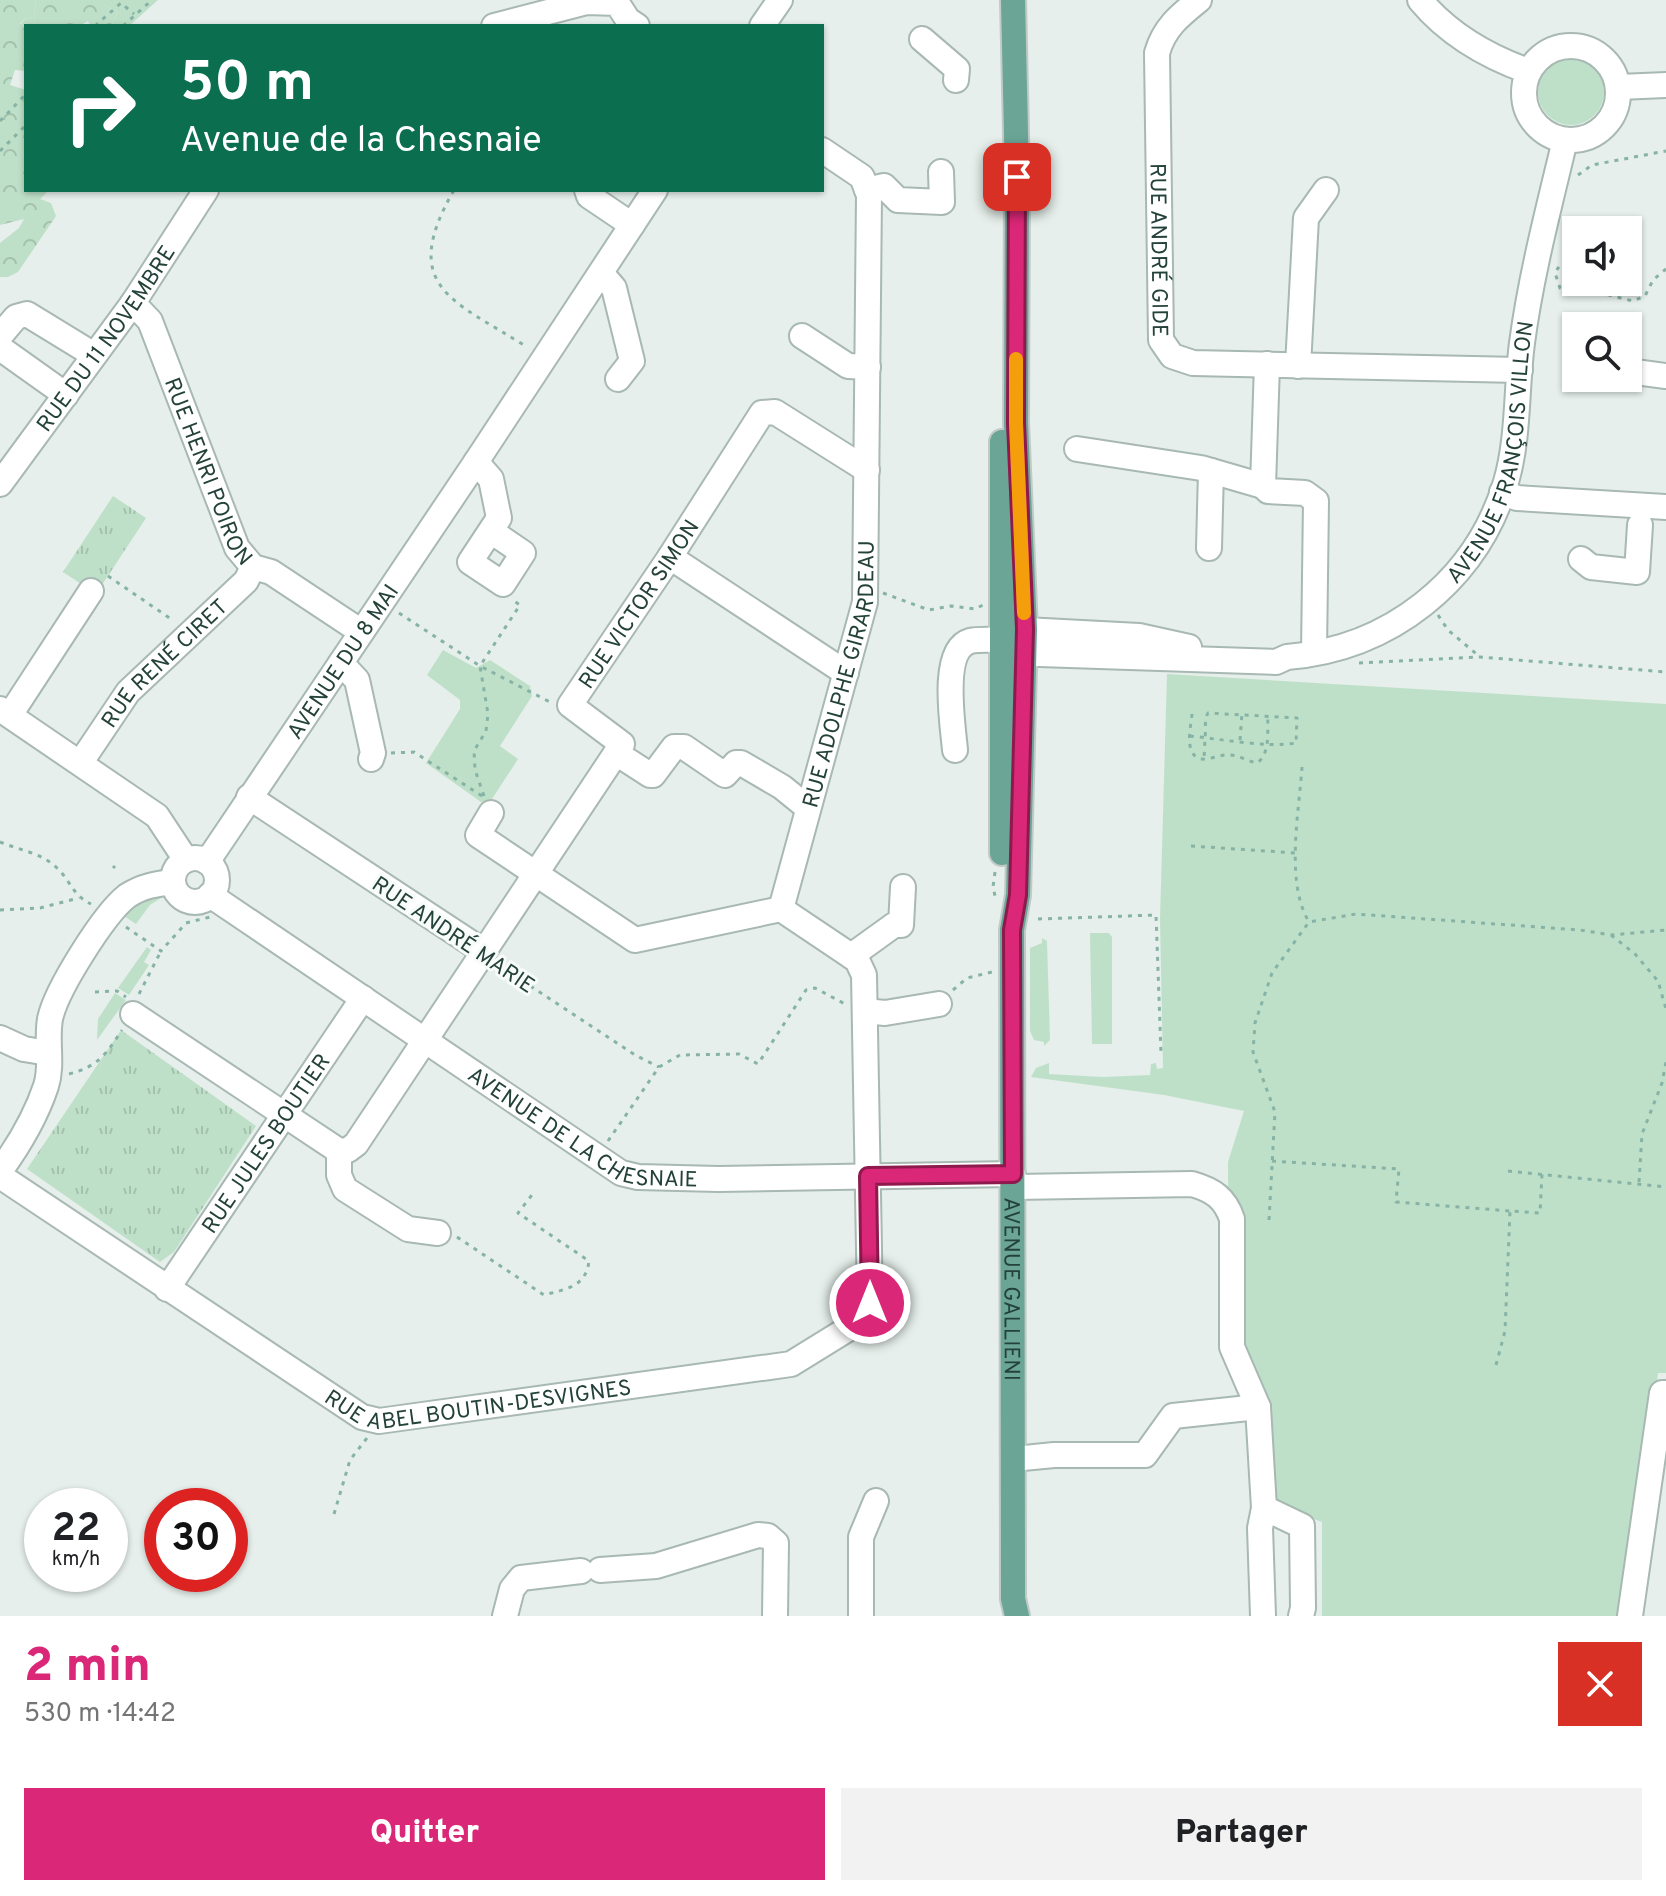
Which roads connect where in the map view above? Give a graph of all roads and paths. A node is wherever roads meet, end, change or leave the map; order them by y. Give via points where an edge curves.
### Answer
1 (152, 0) edge
2 (780, 0) edge
3 (1001, 0) edge
4 (1013, 0) edge
5 (1199, 0) edge
6 (1420, 0) edge
7 (618, 2) edge
8 (134, 14) junction
9 (533, 21) edge
10 (97, 24) edge
11 (125, 24) edge
12 (510, 24) edge
13 (634, 24) edge
14 (763, 24) edge
15 (922, 39) dead end
16 (1528, 71) junction
17 (956, 80) dead end
18 (1666, 85) edge
19 (1619, 87) junction
20 (24, 96) edge
21 (0, 121) edge
22 (24, 127) edge
23 (1565, 140) junction
24 (0, 151) edge
25 (824, 151) edge
26 (1666, 151) edge
27 (941, 172) dead end
28 (1573, 180) dead end
29 (867, 190) junction
30 (1326, 190) dead end
31 (205, 192) edge
32 (453, 192) edge
33 (588, 192) edge
34 (654, 192) edge
35 (1569, 207) dead end
36 (1568, 216) edge
37 (632, 225) junction
38 (1562, 264) edge
39 (1666, 269) edge
40 (601, 273) junction
41 (1562, 289) edge
42 (1612, 296) edge
43 (133, 303) junction
44 (0, 336) edge
45 (802, 336) dead end
46 (0, 348) edge
47 (94, 355) junction
48 (544, 358) junction
49 (1267, 364) junction
50 (1298, 366) junction
51 (868, 367) junction
52 (1520, 370) junction
53 (1642, 373) edge
54 (1666, 376) edge
55 (618, 379) dead end
56 (66, 395) junction
57 (1077, 449) dead end
58 (476, 462) junction
59 (867, 470) junction
60 (1211, 471) junction
61 (0, 484) edge
62 (1263, 486) junction
63 (1502, 492) junction
64 (1666, 507) edge
65 (1640, 525) dead end
66 (491, 531) dead end
67 (1209, 548) dead end
68 (670, 557) junction
69 (1581, 559) dead end
70 (253, 567) junction
71 (99, 584) joint
72 (865, 592) junction
73 (511, 599) dead end
74 (1428, 601) junction
75 (381, 602) junction
76 (986, 603) dead end
77 (360, 631) junction
78 (192, 633) junction
79 (1011, 641) junction
80 (1314, 653) junction
81 (1480, 657) junction
82 (341, 663) junction
83 (1347, 664) dead end
84 (480, 666) junction
85 (1666, 672) edge
86 (846, 673) junction
87 (570, 705) junction
88 (5, 712) edge
89 (1242, 713) junction
90 (1192, 714) dead end
91 (1268, 715) junction
92 (1190, 736) junction
93 (1205, 738) junction
94 (1240, 740) junction
95 (1267, 742) junction
96 (955, 750) dead end
97 (616, 753) junction
98 (372, 756) joint
99 (1204, 760) junction
100 (81, 762) junction
101 (1302, 767) dead end
102 (249, 797) junction
103 (808, 808) junction
104 (491, 813) dead end
105 (0, 842) edge
106 (1191, 846) dead end
107 (1296, 853) junction
108 (196, 861) junction
109 (537, 875) junction
110 (173, 882) junction
111 (903, 887) dead end
112 (79, 898) junction
113 (92, 905) dead end
114 (212, 906) junction
115 (781, 909) junction
116 (0, 910) edge
117 (1038, 919) dead end
118 (117, 920) dead end
119 (1309, 922) junction
120 (1666, 930) edge
121 (1611, 935) junction
122 (483, 951) junction
123 (851, 956) junction
124 (998, 972) dead end
125 (95, 992) dead end
126 (363, 998) junction
127 (939, 1004) joint
128 (134, 1008) joint
129 (1666, 1009) edge
130 (865, 1011) junction
131 (0, 1038) edge
132 (426, 1039) junction
133 (48, 1053) junction
134 (1161, 1053) dead end
135 (1666, 1062) edge
136 (659, 1067) junction
137 (285, 1117) junction
138 (339, 1151) junction
139 (597, 1157) junction
140 (1272, 1161) junction
141 (1508, 1171) dead end
142 (0, 1174) edge
143 (1542, 1174) junction
144 (868, 1176) junction
145 (1013, 1181) junction
146 (1639, 1184) junction
147 (1666, 1187) edge
148 (535, 1191) dead end
149 (1510, 1211) junction
150 (1269, 1220) dead end
151 (438, 1233) joint
152 (167, 1289) junction
153 (1496, 1365) dead end
154 (1666, 1393) edge
155 (1258, 1407) junction
156 (379, 1421) junction
157 (1014, 1459) junction
158 (876, 1501) dead end
159 (1264, 1508) junction
160 (334, 1514) dead end
161 (1013, 1610) edge
162 (505, 1616) edge
163 (775, 1616) edge
164 (861, 1616) edge
165 (1263, 1616) edge
166 (1301, 1616) edge
167 (1630, 1616) edge

1 - 8 path
2 - 14 street
3 - 79 main road, AVENUE GALLIENI
4 - 79 main road, AVENUE GALLIENI via 1017,177
5 - 49 street, RUE ANDRÉ GIDE via 1173,22 1157,53 1161,340 1172,356 1193,363
6 - 16 street via 1457,36
7 - 9 street via 587,2
7 - 13 street
8 - 10 path via 121,3
8 - 11 path
9 - 12 street
15 - 17 street via 957,69
16 - 19 street via 1553,48 1588,47 1614,70
16 - 23 street via 1524,101 1529,115 1550,136
18 - 19 street
19 - 23 street via 1618,104 1598,132
20 - 21 path
22 - 24 path
23 - 52 street, AVENUE FRANÇOIS VILLON via 1530,298
25 - 29 street via 862,177
26 - 28 path via 1592,165
27 - 29 street via 942,202 898,200 884,186
29 - 51 street, RUE ADOLPHE GIRARDEAU
30 - 50 street via 1306,218
31 - 43 street, RUE DU 11 NOVEMBRE
32 - 48 path via 431,242 430,258 443,291
33 - 37 street
34 - 37 street, AVENUE DU 8 MAI
35 - 36 path
37 - 40 street, AVENUE DU 8 MAI
38 - 41 path via 1555,273
39 - 42 path via 1645,296 1633,301
40 - 48 street, AVENUE DU 8 MAI
40 - 55 street via 614,288 632,361
43 - 47 street, RUE DU 11 NOVEMBRE
43 - 70 street, RUE HENRI POIRON via 150,321 237,548
44 - 47 street via 16,317 27,314
45 - 51 street via 848,366
46 - 56 street
47 - 56 street, RUE DU 11 NOVEMBRE
48 - 58 street, AVENUE DU 8 MAI
49 - 50 street, RUE ANDRÉ GIDE
49 - 62 street
50 - 52 street, RUE ANDRÉ GIDE
51 - 59 street, RUE ADOLPHE GIRARDEAU
52 - 63 street, AVENUE FRANÇOIS VILLON via 1515,437
53 - 54 street
56 - 61 street, RUE DU 11 NOVEMBRE
57 - 60 street
58 - 66 street via 491,479 499,518
58 - 75 street, AVENUE DU 8 MAI
59 - 68 street, RUE VICTOR SIMON via 775,412 762,413
59 - 72 street, RUE ADOLPHE GIRARDEAU
60 - 62 street
60 - 67 street
62 - 80 street via 1268,491 1305,493 1316,501
63 - 64 street via 1517,498
63 - 74 street, AVENUE FRANÇOIS VILLON via 1468,556
65 - 69 street via 1637,572 1591,567
68 - 86 street
68 - 87 street, RUE VICTOR SIMON
70 - 77 street, RUE HENRI POIRON via 271,572
70 - 78 street, RUE RENÉ CIRET via 246,581
71 - 78 path
71 - 88 street
72 - 76 path via 929,610 975,609
72 - 86 street, RUE ADOLPHE GIRARDEAU
73 - 84 path via 520,605
74 - 80 street, AVENUE FRANÇOIS VILLON via 1377,636
74 - 81 path via 1448,630
75 - 77 street, AVENUE DU 8 MAI
75 - 84 path
77 - 82 street, AVENUE DU 8 MAI
78 - 100 street, RUE RENÉ CIRET via 128,692
79 - 80 street, AVENUE FRANÇOIS VILLON via 1262,663
79 - 96 street, AVENUE FRANÇOIS VILLON via 969,641 960,647 950,693
79 - 145 main road, AVENUE GALLIENI via 1018,895 1012,930
81 - 83 path
81 - 85 path
82 - 98 street via 357,680
82 - 102 street, AVENUE DU 8 MAI
84 - 87 path via 553,704
84 - 98 path via 488,714 486,731 474,751 485,798 414,752
86 - 103 street, RUE ADOLPHE GIRARDEAU
87 - 97 street, RUE VICTOR SIMON via 622,744
88 - 100 street
89 - 91 path
89 - 93 path via 1208,713
89 - 94 path
90 - 92 path
91 - 95 path
91 - 95 path via 1297,718 1298,730 1296,743
92 - 93 path
92 - 99 path via 1192,753
93 - 94 path
93 - 99 path
94 - 95 path
95 - 99 path via 1257,763 1233,755
97 - 103 street via 650,775 678,746 725,775 741,763
97 - 109 street
100 - 108 street via 157,816
101 - 107 path
102 - 108 street, AVENUE DU 8 MAI
102 - 122 street, RUE ANDRÉ MARIE
103 - 115 street, RUE ADOLPHE GIRARDEAU
104 - 109 street via 478,835
105 - 112 path via 58,868
106 - 107 path
107 - 119 path via 1301,909
108 - 110 street via 176,869
108 - 114 street via 216,875
109 - 115 street via 635,940
109 - 122 street
110 - 114 street via 188,901
110 - 133 street via 141,888 110,915 58,994
111 - 123 street via 901,925
112 - 113 path
112 - 116 path via 40,908
114 - 118 path via 186,923 161,951
114 - 126 street, AVENUE DE LA CHESNAIE
115 - 123 street
117 - 134 path via 1156,915
119 - 121 path via 1356,914
119 - 140 path via 1272,973 1255,1023 1253,1052 1275,1112
120 - 121 path
121 - 129 path via 1658,981
122 - 132 street
122 - 136 path, RUE ANDRÉ MARIE
123 - 130 street via 864,975
124 - 127 path via 967,978
125 - 128 path via 117,991
126 - 132 street, AVENUE DE LA CHESNAIE
126 - 137 street, RUE JULES BOUTIER
127 - 130 street
128 - 137 street
130 - 136 path via 815,988 806,990 758,1064 723,1053 680,1055
130 - 144 street
131 - 133 street
132 - 138 street via 356,1144
132 - 139 street, AVENUE DE LA CHESNAIE
133 - 142 street via 49,1074 36,1113
135 - 146 path via 1642,1134
136 - 139 path
137 - 138 street
137 - 152 street, RUE JULES BOUTIER
138 - 151 street via 345,1189 408,1229
139 - 144 street, AVENUE DE LA CHESNAIE via 638,1177
140 - 149 path via 1399,1169 1396,1202
140 - 150 path
141 - 143 path
142 - 152 street, RUE ABEL BOUTIN-DESVIGNES
143 - 146 path
143 - 149 path via 1540,1213
144 - 145 street, AVENUE DE LA CHESNAIE
144 - 156 street, RUE ABEL BOUTIN-DESVIGNES via 867,1314 791,1364
145 - 155 street, AVENUE DE LA CHESNAIE via 1192,1184 1218,1195 1232,1219 1232,1347
145 - 157 main road, AVENUE GALLIENI
146 - 147 path
148 - 151 path via 518,1213 589,1261 575,1287 544,1295 453,1235
149 - 153 path via 1505,1331
152 - 156 street, RUE ABEL BOUTIN-DESVIGNES via 362,1417
154 - 167 street
155 - 157 street via 1173,1416 1145,1455
155 - 159 street
156 - 160 path via 350,1460
157 - 161 main road, AVENUE GALLIENI
158 - 164 street via 861,1537
159 - 165 street
159 - 166 street via 1302,1526
162 - 163 street via 512,1589 521,1578 656,1566 758,1535 776,1543

